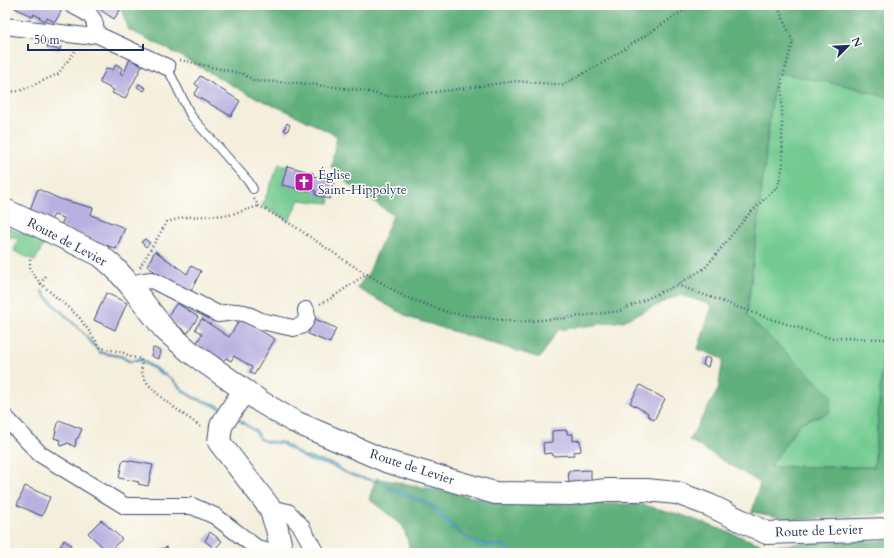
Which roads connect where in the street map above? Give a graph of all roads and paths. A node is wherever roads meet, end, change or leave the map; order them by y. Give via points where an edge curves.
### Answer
1 (72, 5) edge
2 (692, 5) edge
3 (777, 5) edge
4 (5, 26) edge
5 (96, 34) junction
6 (167, 67) junction
7 (5, 92) edge
8 (253, 189) dead end
9 (5, 210) edge
10 (30, 259) dead end
11 (366, 274) junction
12 (45, 276) dead end
13 (41, 284) junction
14 (130, 285) junction
15 (677, 285) junction
16 (306, 310) joint
17 (889, 339) edge
18 (246, 391) junction
19 (5, 417) edge
20 (220, 434) junction
21 (270, 508) junction
22 (889, 529) edge
23 (272, 553) edge
24 (282, 553) edge
25 (316, 553) edge

1 - 5 street via 90,14 96,24
2 - 6 path via 563,85 516,81 386,96 360,90 255,81 243,74 181,60
3 - 15 path via 793,42 782,80 783,165 778,186 748,214 705,268
4 - 5 street via 85,36
5 - 6 street
5 - 7 path via 79,46 58,74 20,91
6 - 8 lane via 191,116
9 - 14 street, Route de Levier via 100,256
10 - 13 path via 30,270
11 - 14 path via 259,206 229,215 185,217 167,222
11 - 15 path via 405,297 450,314 516,322 620,311
11 - 16 path via 330,299
12 - 13 path
13 - 20 path via 79,317 101,348 141,359 142,372 155,392 202,427
14 - 16 street via 152,280 218,314 244,313 261,321 293,328 306,322
14 - 18 street, Route de Levier via 164,329 189,351
15 - 17 path via 830,338
18 - 20 street via 237,401
18 - 22 street, Route de Levier via 293,421 381,459 495,493 570,494 607,490 646,490 677,493 709,505 767,533
19 - 23 street via 40,454 125,506 192,506 215,516 258,549
20 - 21 street
21 - 24 street
21 - 25 street via 288,512 301,526

